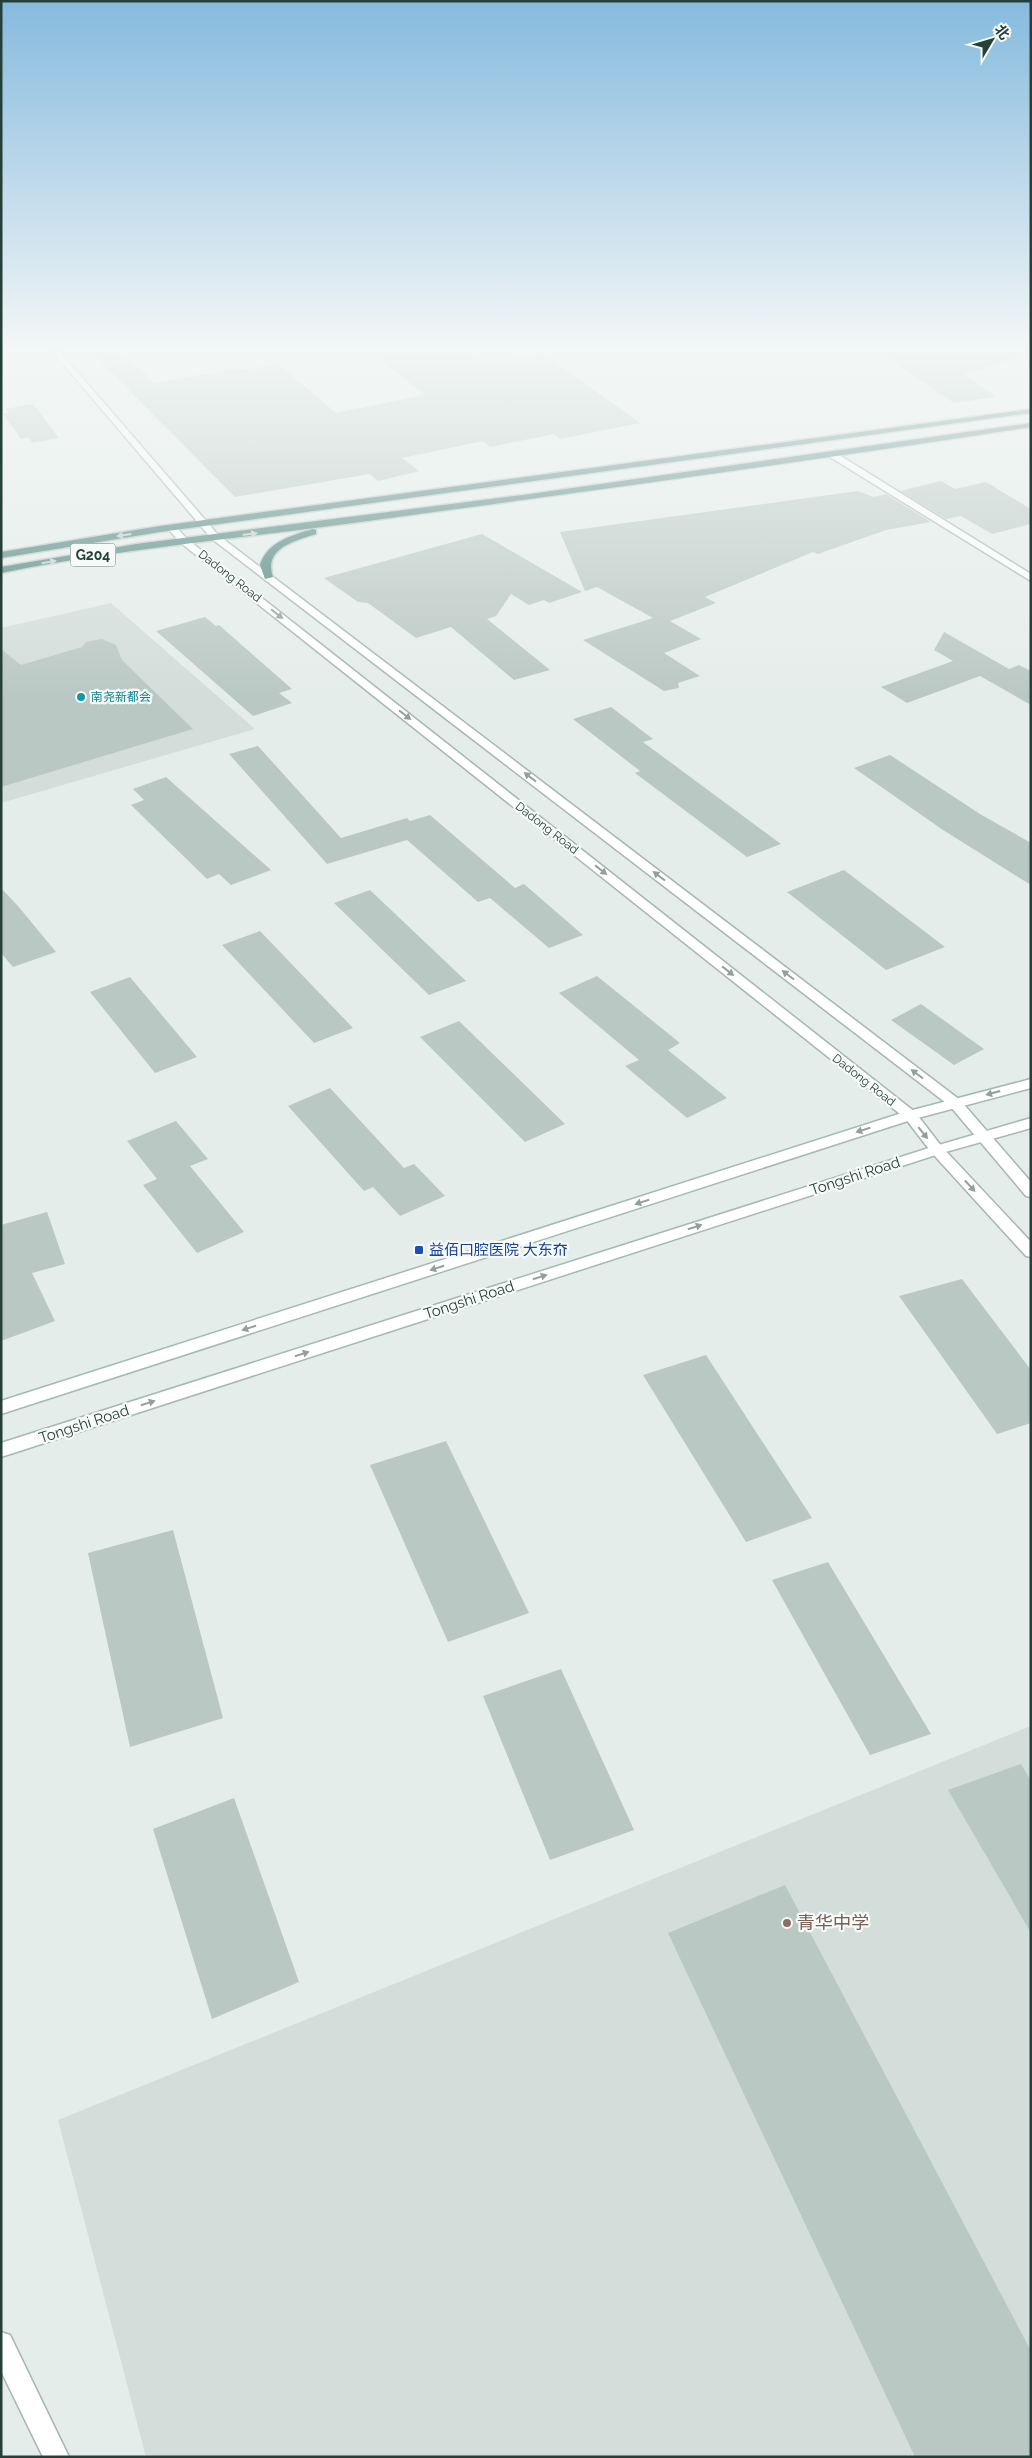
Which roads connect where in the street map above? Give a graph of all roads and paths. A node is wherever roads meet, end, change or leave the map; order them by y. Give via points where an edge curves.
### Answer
1 (153, 466) edge
2 (631, 466) edge
3 (755, 466) edge
4 (850, 466) edge
5 (361, 520) junction
6 (204, 524) junction
7 (172, 528) junction
8 (215, 537) junction
9 (184, 541) junction
10 (1, 555) edge
11 (1, 570) edge
12 (268, 577) junction
13 (1031, 578) edge
14 (1031, 1083) edge
15 (955, 1103) junction
16 (910, 1116) junction
17 (1031, 1124) edge
18 (983, 1137) junction
19 (937, 1150) junction
20 (1031, 1192) edge
21 (1031, 1252) edge
22 (1, 1408) edge
23 (1, 1450) edge
24 (1, 2344) edge
25 (56, 2457) edge

1 - 6 street, Dadong Road
2 - 6 highway
3 - 5 highway, G204
4 - 13 street
8 -> 5 highway, G204
5 - 12 highway via 282,544 270,554 265,565
6 - 7 highway
6 - 8 street, Dadong Road
7 - 9 street, Dadong Road
7 -> 10 highway, G204
8 - 9 highway, G204
8 - 12 street, Dadong Road
11 -> 9 highway, G204
9 -> 16 street, Dadong Road
15 -> 12 street, Dadong Road
14 -> 15 street
15 - 16 street
15 - 18 street, Dadong Road
16 -> 19 street, Dadong Road
16 -> 22 street
17 - 18 street
18 - 19 street, Tongshi Road
18 - 20 street
19 -> 21 street
23 -> 19 street, Tongshi Road
24 - 25 street

